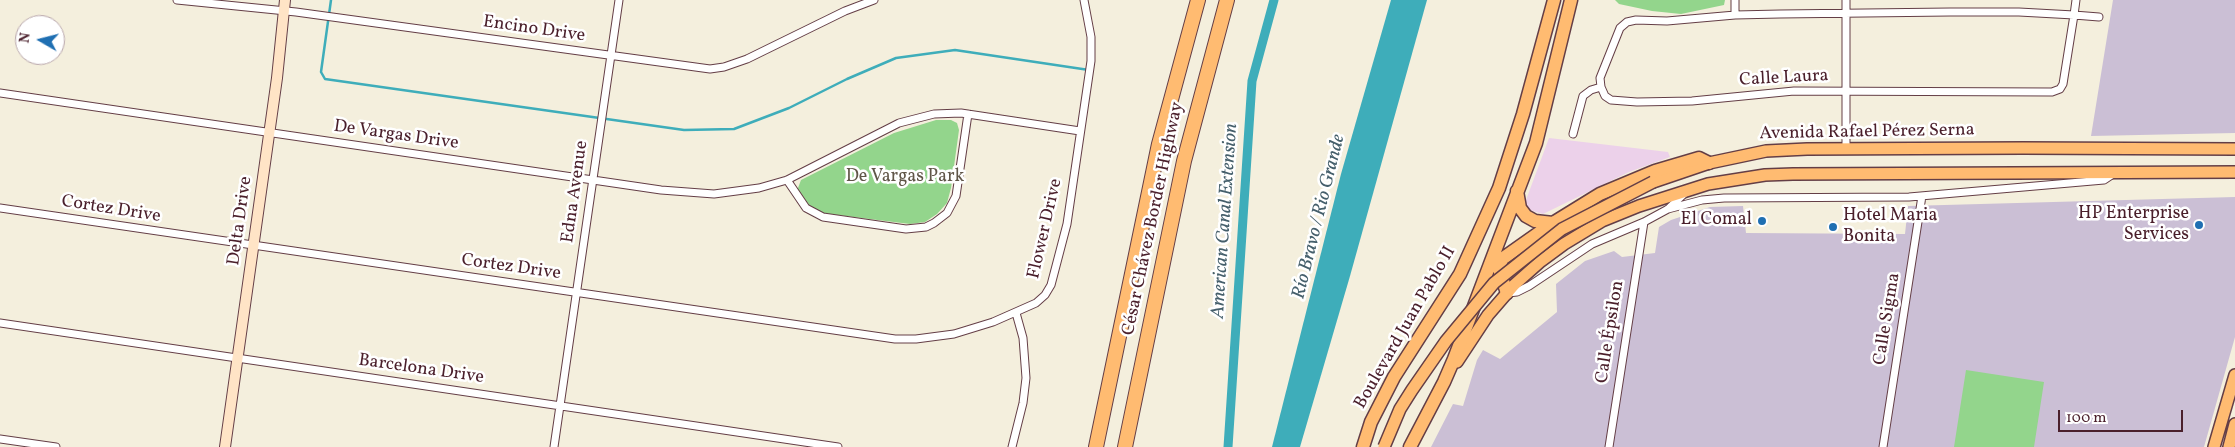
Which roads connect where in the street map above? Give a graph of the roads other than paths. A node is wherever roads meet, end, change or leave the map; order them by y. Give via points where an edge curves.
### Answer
1 (177, 0) edge
2 (619, 0) edge
3 (874, 0) edge
4 (1084, 0) edge
5 (1198, 0) edge
6 (1227, 0) edge
7 (1554, 0) edge
8 (1571, 0) edge
9 (1735, 0) edge
10 (1846, 0) edge
11 (2076, 0) edge
12 (284, 5) edge
13 (1846, 13) junction
14 (1735, 15) junction
15 (2074, 15) junction
16 (2099, 17) dead end
17 (611, 56) junction
18 (1601, 87) junction
19 (1846, 91) junction
20 (0, 93) edge
21 (968, 114) junction
22 (1080, 131) junction
23 (270, 132) junction
24 (1573, 134) dead end
25 (2235, 149) edge
26 (1846, 150) junction
27 (1709, 162) junction
28 (2116, 172) junction
29 (2235, 172) edge
30 (593, 180) junction
31 (787, 180) junction
32 (1517, 190) junction
33 (1690, 190) junction
34 (1922, 196) junction
35 (0, 208) edge
36 (1668, 209) junction
37 (1644, 222) junction
38 (1553, 223) junction
39 (254, 246) junction
40 (577, 293) junction
41 (1507, 293) junction
42 (1016, 313) junction
43 (0, 323) edge
44 (238, 358) junction
45 (2235, 375) edge
46 (1444, 382) junction
47 (560, 406) junction
48 (2235, 424) edge
49 (0, 439) edge
50 (2215, 442) edge
51 (2229, 444) edge
52 (56, 447) edge
53 (225, 447) edge
54 (554, 447) edge
55 (838, 447) edge
56 (1012, 447) edge
57 (1096, 447) edge
58 (1125, 447) edge
59 (1363, 447) edge
60 (1384, 447) edge
61 (1410, 447) edge
62 (1609, 447) edge
63 (1883, 447) edge

1 - 12 street, Encino Drive
2 - 17 street, Edna Avenue
3 - 17 street, Encino Drive via 724,67 700,69
4 - 22 street, Flower Drive via 1091,45
5 - 57 highway, César Chávez Border Highway via 1159,144
6 - 58 highway, César Chávez Border Highway via 1184,161
7 - 59 highway, Boulevard Juan Pablo II via 1516,139 1499,188 1453,286 1394,376 1371,422
8 - 32 highway via 1537,138
9 - 14 street
10 - 13 street
11 - 15 street
12 - 17 street, Encino Drive
12 - 23 main road, Delta Drive
13 - 14 street
13 - 15 street via 2019,12
13 - 19 street
14 - 18 street via 1684,21 1630,21 1620,28 1600,78
15 - 16 street
15 - 19 street, Calle Laura via 2063,84 2052,92
17 - 30 street, Edna Avenue
18 - 19 street, Calle Laura via 1611,100 1637,102 1692,101 1794,90
18 - 24 street via 1583,96
19 - 26 street
20 - 23 street, De Vargas Drive
21 - 22 street, De Vargas Drive
21 - 31 street, De Vargas Drive via 934,114 900,123
21 - 31 street via 956,196 947,213 926,227 906,229 823,217 806,208
22 - 42 street, Flower Drive via 1067,224 1051,285 1036,303
23 - 30 street, De Vargas Drive
23 - 39 main road, Delta Drive
25 - 26 main road, Avenida Rafael Pérez Serna
26 - 27 main road, Avenida Rafael Pérez Serna via 1766,151
27 - 38 highway via 1699,158 1655,171 1600,194
27 - 60 main road, Avenida Rafael Pérez Serna, bridge via 1653,182 1562,229 1494,283 1457,326 1412,390
28 - 29 main road
28 - 33 main road via 1765,175
28 - 34 street via 2104,180
30 - 31 street, De Vargas Drive via 714,194 751,190
30 - 40 street, Edna Avenue
32 - 38 highway via 1520,208 1526,216
32 - 46 highway
33 - 36 street
33 - 41 main road via 1602,221 1541,261
34 - 36 street via 1724,198
34 - 63 street, Calle Sigma
35 - 39 street, Cortez Drive
36 - 37 street
37 - 41 street via 1592,244 1529,286
37 - 62 street, Calle Épsilon
38 - 41 highway via 1502,259 1499,269
39 - 40 street, Cortez Drive
39 - 44 main road, Delta Drive
40 - 42 street, Cortez Drive via 895,339 954,334
40 - 47 street, Edna Avenue
41 - 46 main road via 1488,315
42 - 56 street via 1024,345 1026,378
43 - 44 street, Barcelona Drive
44 - 47 street, Barcelona Drive
44 - 53 main road, Delta Drive
45 - 50 main road
46 - 61 highway
47 - 54 street, Edna Avenue
47 - 55 street, Barcelona Drive
48 - 51 main road
49 - 52 street
50 - 51 main road

